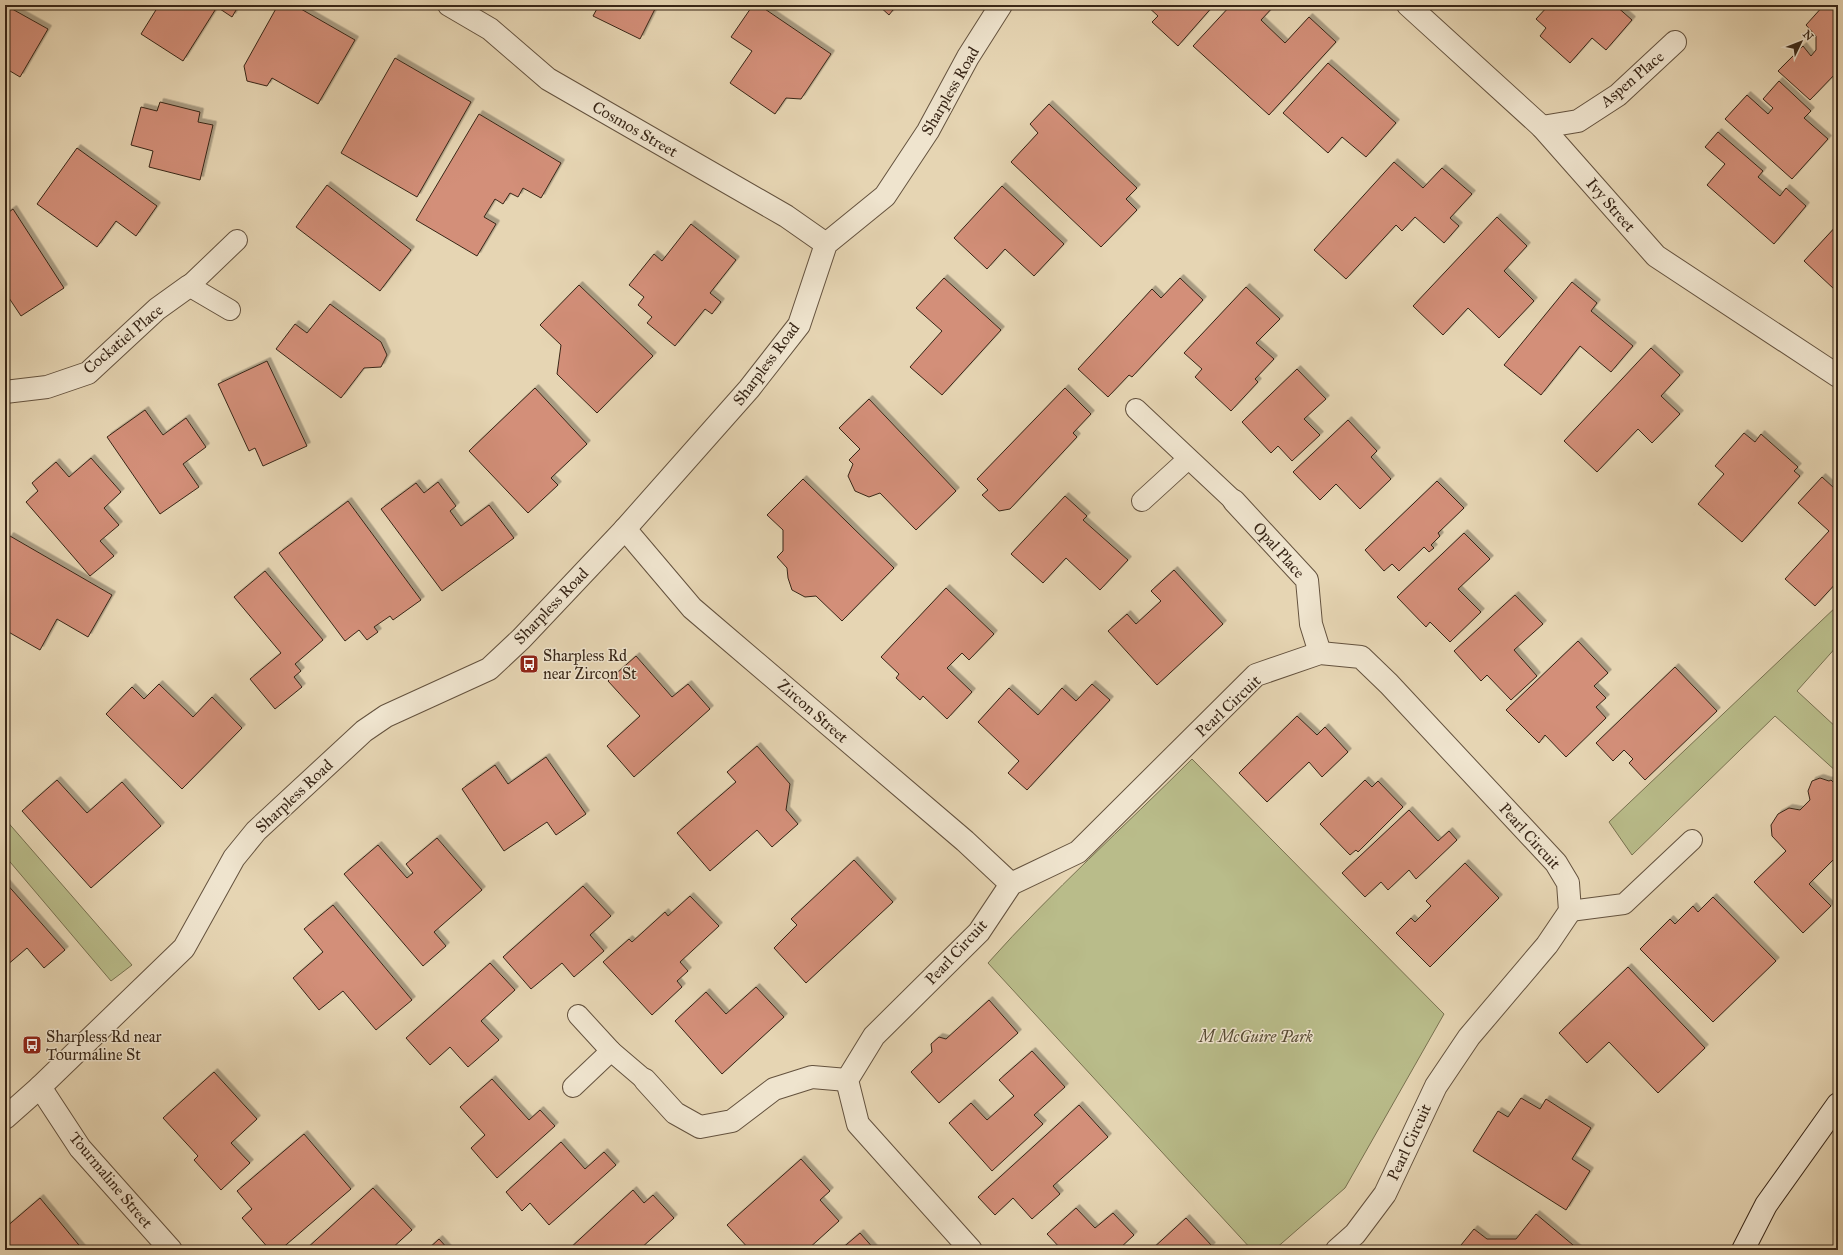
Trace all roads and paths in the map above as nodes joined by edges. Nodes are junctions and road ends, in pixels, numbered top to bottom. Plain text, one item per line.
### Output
1 (449, 5) edge
2 (1001, 5) edge
3 (1408, 5) edge
4 (1675, 42) dead end
5 (1542, 127) junction
6 (237, 240) dead end
7 (826, 244) junction
8 (189, 286) junction
9 (230, 310) dead end
10 (1838, 376) edge
11 (5, 392) edge
12 (1136, 409) dead end
13 (1188, 458) junction
14 (1142, 501) dead end
15 (1234, 501) joint
16 (625, 529) junction
17 (1320, 653) junction
18 (1692, 840) dead end
19 (1012, 884) junction
20 (1570, 911) junction
21 (578, 1015) dead end
22 (611, 1051) junction
23 (645, 1080) joint
24 (847, 1080) junction
25 (40, 1087) junction
26 (572, 1087) dead end
27 (1838, 1104) edge
28 (5, 1118) edge
29 (171, 1250) edge
30 (971, 1250) edge
31 (1337, 1250) edge
32 (1743, 1250) edge

1 - 7 street, Cosmos Street
2 - 7 street, Sharpless Road
3 - 5 street, Ivy Street
4 - 5 street, Aspen Place
5 - 10 street, Ivy Street
6 - 8 lane
7 - 16 street, Sharpless Road
8 - 9 lane
8 - 11 street, Cockatiel Place
12 - 13 lane
13 - 14 lane
13 - 15 lane
15 - 17 street, Opal Place
16 - 19 street, Zircon Street
16 - 25 street, Sharpless Road
17 - 19 street, Pearl Circuit
17 - 20 street, Pearl Circuit
18 - 20 lane
19 - 24 street, Pearl Circuit
20 - 31 street, Pearl Circuit
21 - 22 lane
22 - 23 lane
22 - 26 lane
23 - 24 street
24 - 30 street
25 - 28 street, Sharpless Road
25 - 29 street, Tourmaline Street
27 - 32 street

